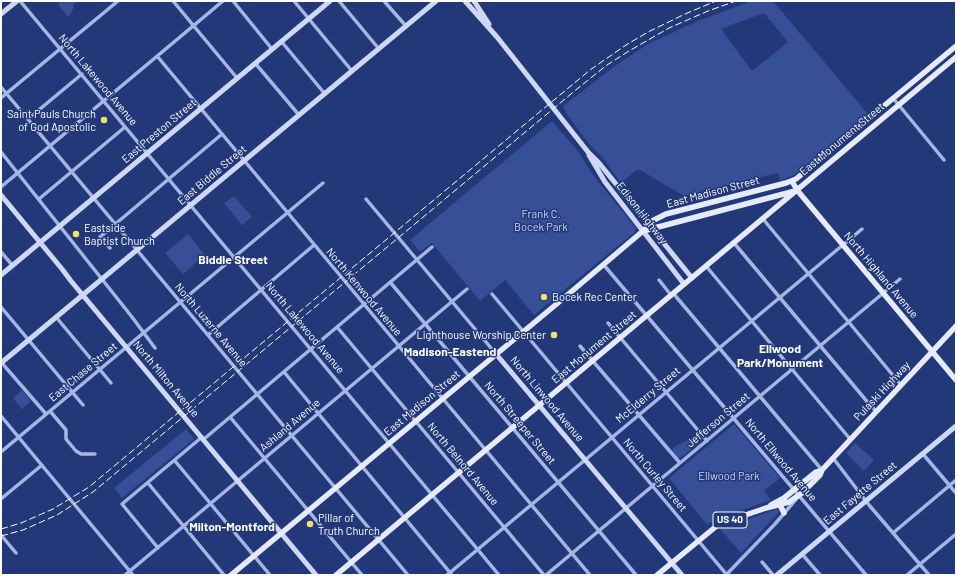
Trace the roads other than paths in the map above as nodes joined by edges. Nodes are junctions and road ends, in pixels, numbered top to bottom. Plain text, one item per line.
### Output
1 (17, 1) edge
2 (20, 1) edge
3 (173, 1) edge
4 (223, 1) edge
5 (233, 1) edge
6 (294, 1) edge
7 (330, 1) edge
8 (339, 1) edge
9 (384, 1) edge
10 (436, 1) edge
11 (465, 1) edge
12 (474, 1) edge
13 (116, 2) edge
14 (1, 14) edge
15 (308, 19) junction
16 (193, 26) junction
17 (406, 26) junction
18 (497, 37) junction
19 (282, 41) junction
20 (956, 46) edge
21 (60, 49) junction
22 (272, 49) junction
23 (379, 49) junction
24 (157, 56) junction
25 (956, 57) edge
26 (255, 63) junction
27 (352, 71) junction
28 (82, 74) junction
29 (237, 78) junction
30 (1, 86) edge
31 (7, 94) junction
32 (325, 94) junction
33 (1, 98) edge
34 (893, 98) junction
35 (104, 101) junction
36 (899, 105) junction
37 (201, 109) junction
38 (299, 116) junction
39 (28, 119) junction
40 (125, 126) junction
41 (222, 134) junction
42 (50, 146) junction
43 (1, 152) edge
44 (588, 152) junction
45 (148, 153) junction
46 (944, 160) dead end
47 (244, 161) junction
48 (72, 171) junction
49 (18, 173) junction
50 (169, 179) junction
51 (792, 181) junction
52 (324, 183) dead end
53 (1, 187) edge
54 (797, 190) junction
55 (1, 195) edge
56 (94, 198) junction
57 (366, 199) dead end
58 (39, 200) junction
59 (191, 205) junction
60 (288, 213) junction
61 (763, 219) junction
62 (115, 224) junction
63 (60, 226) junction
64 (649, 226) junction
65 (862, 229) dead end
66 (643, 231) junction
67 (41, 242) junction
68 (734, 243) junction
69 (314, 245) junction
70 (843, 245) junction
71 (432, 247) dead end
72 (110, 248) dead end
73 (137, 250) junction
74 (1, 252) edge
75 (234, 257) junction
76 (417, 260) junction
77 (603, 264) junction
78 (13, 266) junction
79 (706, 266) junction
80 (808, 273) junction
81 (1, 275) edge
82 (692, 278) junction
83 (900, 279) dead end
84 (102, 280) junction
85 (659, 280) dead end
86 (390, 282) junction
87 (684, 284) junction
88 (467, 289) dead end
89 (261, 290) junction
90 (884, 293) junction
91 (492, 294) dead end
92 (672, 294) junction
93 (83, 295) junction
94 (780, 297) junction
95 (181, 302) junction
96 (452, 302) junction
97 (364, 305) junction
98 (1, 307) edge
99 (647, 315) junction
100 (56, 317) junction
101 (751, 321) junction
102 (849, 322) junction
103 (608, 323) dead end
104 (425, 324) junction
105 (956, 326) edge
106 (337, 327) junction
107 (523, 332) junction
108 (144, 333) junction
109 (208, 335) junction
110 (620, 338) junction
111 (29, 340) junction
112 (398, 346) junction
113 (580, 346) dead end
114 (820, 346) junction
115 (126, 347) junction
116 (155, 348) dead end
117 (719, 348) junction
118 (311, 349) junction
119 (932, 351) junction
120 (496, 354) junction
121 (593, 360) junction
122 (1, 362) edge
123 (372, 369) junction
124 (99, 370) junction
125 (693, 370) junction
126 (792, 370) junction
127 (284, 372) junction
128 (469, 377) junction
129 (956, 380) edge
130 (111, 383) dead end
131 (566, 383) junction
132 (901, 385) junction
133 (346, 391) junction
134 (666, 392) junction
135 (72, 393) junction
136 (257, 394) junction
137 (760, 397) junction
138 (442, 399) junction
139 (83, 405) dead end
140 (540, 405) junction
141 (50, 411) junction
142 (876, 411) junction
143 (46, 414) junction
144 (318, 414) junction
145 (639, 415) junction
146 (1, 416) edge
147 (230, 417) junction
148 (734, 418) junction
149 (416, 421) junction
150 (956, 426) edge
151 (512, 428) junction
152 (292, 436) junction
153 (19, 437) junction
154 (612, 437) junction
155 (203, 438) junction
156 (850, 439) junction
157 (707, 441) junction
158 (389, 443) junction
159 (486, 450) junction
160 (1, 452) edge
161 (95, 454) dead end
162 (923, 454) junction
163 (265, 458) junction
164 (833, 458) junction
165 (585, 459) junction
166 (175, 460) junction
167 (680, 463) junction
168 (42, 465) junction
169 (362, 466) junction
170 (822, 470) junction
171 (458, 473) junction
172 (809, 478) junction
173 (956, 480) edge
174 (238, 481) junction
175 (558, 482) junction
176 (148, 483) junction
177 (949, 485) junction
178 (653, 486) junction
179 (335, 488) junction
180 (794, 490) junction
181 (956, 493) edge
182 (432, 495) junction
183 (799, 496) junction
184 (1, 499) edge
185 (867, 500) junction
186 (211, 503) junction
187 (531, 504) junction
188 (780, 505) junction
189 (626, 508) junction
190 (766, 508) junction
191 (308, 511) junction
192 (784, 513) junction
193 (405, 518) junction
194 (184, 526) junction
195 (504, 527) junction
196 (599, 531) junction
197 (829, 531) junction
198 (282, 533) junction
199 (893, 533) junction
200 (956, 534) edge
201 (1, 535) edge
202 (378, 540) junction
203 (698, 540) junction
204 (158, 548) junction
205 (477, 549) junction
206 (16, 553) dead end
207 (572, 554) junction
208 (802, 554) junction
209 (254, 556) junction
210 (672, 562) junction
211 (762, 562) dead end
212 (352, 563) junction
213 (920, 564) junction
214 (130, 571) junction
215 (450, 574) edge
216 (125, 575) edge
217 (133, 575) edge
218 (224, 575) edge
219 (231, 575) edge
220 (270, 575) edge
221 (316, 575) edge
222 (336, 575) edge
223 (362, 575) edge
224 (408, 575) edge
225 (499, 575) edge
226 (545, 575) edge
227 (590, 575) edge
228 (636, 575) edge
229 (657, 575) edge
230 (682, 575) edge
231 (726, 575) edge
232 (773, 575) edge
233 (777, 575) edge
234 (820, 575) edge
235 (866, 575) edge
236 (907, 575) edge
237 (929, 575) edge

1 - 14 street
2 - 21 street, North Lakewood Avenue
3 - 16 street
4 - 16 street
5 - 22 street
6 - 15 street
7 - 15 street, East Preston Street
8 - 23 street
9 - 17 street
10 - 17 street, East Biddle Street
11 - 18 street, Edison Highway
12 - 18 street, Edison Highway
13 - 21 street
15 - 19 street, East Preston Street
15 - 27 street
16 - 24 street
16 - 29 street
17 - 23 street, East Biddle Street
18 - 44 street, Edison Highway
19 - 22 street, East Preston Street
19 - 32 street
20 - 34 main road, East Monument Street
21 - 28 street, North Lakewood Avenue
21 - 31 street
22 - 26 street, East Preston Street
23 - 27 street, East Biddle Street
24 - 35 street
24 - 37 street, North Kenwood Avenue
25 - 36 main road, East Monument Street
26 - 29 street, East Preston Street
26 - 38 street
27 - 32 street, East Biddle Street
28 - 35 street, North Lakewood Avenue
28 - 39 street
29 - 37 street, East Preston Street
30 - 31 street, North Luzerne Avenue
31 - 33 street
31 - 39 street, North Luzerne Avenue
32 - 38 street, East Biddle Street
34 - 36 street
34 - 51 main road, East Monument Street
35 - 40 street, North Lakewood Avenue
35 - 42 street
36 - 46 street
36 - 54 main road, East Monument Street
37 - 41 street, North Kenwood Avenue
37 - 45 street, East Preston Street
38 - 47 street, East Biddle Street
39 - 42 street, North Luzerne Avenue
40 - 45 street, North Lakewood Avenue
40 - 48 street
41 - 47 street, North Kenwood Avenue
41 - 50 street
42 - 48 street, North Luzerne Avenue
42 - 49 street
43 - 49 street
44 - 64 street, Edison Highway
44 - 66 street, Edison Highway
45 - 50 street, North Lakewood Avenue
45 - 56 street, East Preston Street
47 - 59 street, East Biddle Street
47 - 60 street, North Kenwood Avenue
48 - 56 street, North Luzerne Avenue
48 - 58 street
49 - 53 street
49 - 58 street
50 - 59 street, North Lakewood Avenue
50 - 62 street
51 - 54 main road, North Highland Avenue
51 - 64 main road, East Madison Street
52 - 60 street, East Chase Street
54 - 61 main road, East Monument Street
54 - 64 main road, East Madison Street
54 - 70 main road, North Highland Avenue
55 - 67 street, North Milton Avenue
56 - 62 street, North Luzerne Avenue
56 - 63 street, East Preston Street
57 - 76 street, North Linwood Avenue
58 - 63 street
59 - 73 street, East Biddle Street
59 - 75 street, North Lakewood Avenue
60 - 69 street, North Kenwood Avenue
60 - 75 street, East Chase Street
61 - 68 main road, East Monument Street
61 - 80 street
62 - 72 street
62 - 73 street, North Luzerne Avenue
63 - 67 street, East Preston Street
63 - 84 street
64 - 66 main road, East Madison Street
64 - 82 street, Edison Highway
65 - 70 street, McElderry Street
66 - 77 main road, East Madison Street
66 - 87 street, Edison Highway
67 - 78 street, East Preston Street
67 - 93 street, North Milton Avenue
68 - 79 main road, East Monument Street
68 - 94 street
69 - 89 street
69 - 97 street, North Kenwood Avenue
70 - 80 street, McElderry Street
70 - 90 main road, North Highland Avenue
71 - 76 street
73 - 84 street, East Biddle Street
73 - 95 street, North Luzerne Avenue
74 - 78 street
75 - 89 street, North Lakewood Avenue
75 - 95 street, East Chase Street
76 - 86 street
76 - 96 street, North Linwood Avenue
77 - 99 street, North Ellwood Avenue
77 - 107 main road, East Madison Street
78 - 81 street, East Preston Street
79 - 82 main road, East Monument Street
79 - 101 street
80 - 94 street, McElderry Street
80 - 102 street
82 - 87 main road, East Monument Street
83 - 90 street, Jefferson Street
84 - 93 street, East Biddle Street
84 - 108 street
85 - 92 street
86 - 97 street
86 - 104 street, North Streeper Street
87 - 92 main road, East Monument Street
88 - 96 street, Ashland Avenue
89 - 109 street
89 - 118 street, North Lakewood Avenue
90 - 102 street, Jefferson Street
90 - 119 main road, North Highland Avenue
91 - 107 street, North Curley Street
92 - 99 main road, East Monument Street
92 - 117 street
93 - 100 street, East Biddle Street
93 - 115 street, North Milton Avenue
94 - 101 street, McElderry Street
94 - 114 street
95 - 108 street, East Chase Street
95 - 109 street, North Luzerne Avenue
96 - 104 street, Ashland Avenue
96 - 120 street, North Linwood Avenue
97 - 106 street
97 - 112 street, North Kenwood Avenue
98 - 111 street
99 - 110 main road, East Monument Street
99 - 125 street, North Ellwood Avenue
100 - 111 street, East Biddle Street
100 - 124 street
101 - 117 street, McElderry Street
101 - 126 street
102 - 114 street, Jefferson Street
102 - 132 street
103 - 110 street
104 - 112 street, Ashland Avenue
104 - 128 street, North Streeper Street
105 - 119 main road, Pulaski Highway / US 40
106 - 118 street
106 - 123 street, North Belnord Avenue
107 - 120 main road, East Madison Street
107 - 131 street, North Curley Street
108 - 115 street, East Chase Street
108 - 116 street
109 - 136 street, North Luzerne Avenue
110 - 121 main road, East Monument Street
110 - 134 street
111 - 122 street, East Biddle Street
111 - 135 street
112 - 123 street, Ashland Avenue
112 - 138 street, North Kenwood Avenue
113 - 121 street
114 - 126 street, Jefferson Street
114 - 142 street
115 - 124 street, East Chase Street
115 - 155 street, North Milton Avenue
117 - 125 street, McElderry Street
117 - 137 street
118 - 127 street
118 - 133 street, North Lakewood Avenue
119 - 129 main road, North Highland Avenue
119 - 132 main road, Pulaski Highway / US 40
120 - 128 main road, East Madison Street
120 - 140 street, North Linwood Avenue
121 - 131 main road, East Monument Street
121 - 145 street
122 - 143 street
123 - 133 street, Ashland Avenue
123 - 149 street, North Belnord Avenue
124 - 130 street
124 - 135 street, East Chase Street
125 - 134 street, McElderry Street
125 - 148 street, North Ellwood Avenue
126 - 137 street, Jefferson Street
126 - 156 street
127 - 136 street
127 - 144 street
128 - 138 main road, East Madison Street
128 - 151 street, North Streeper Street
131 - 140 main road, East Monument Street
131 - 154 street, North Curley Street
132 - 142 main road, Pulaski Highway / US 40
133 - 144 street, Ashland Avenue
133 - 158 street, North Lakewood Avenue
134 - 145 street, McElderry Street
134 - 157 street
135 - 139 street
135 - 141 street, East Chase Street
136 - 147 street
136 - 152 street, North Luzerne Avenue
137 - 148 street, Jefferson Street
137 - 170 street
138 - 149 main road, East Madison Street
138 - 159 street, North Kenwood Avenue
140 - 151 main road, East Monument Street
140 - 165 street, North Linwood Avenue
141 - 143 street, East Chase Street
141 - 161 street
142 - 156 main road, Pulaski Highway / US 40
143 - 153 street, East Chase Street
144 - 152 street, Ashland Avenue
144 - 169 street
145 - 154 street, McElderry Street
145 - 167 street
146 - 153 street
147 - 155 street
147 - 163 street
148 - 157 street, Jefferson Street
148 - 180 street, North Ellwood Avenue
149 - 158 main road, East Madison Street
149 - 171 street, North Belnord Avenue
150 - 162 street, East Fayette Street
151 - 159 main road, East Monument Street
151 - 175 street, North Streeper Street
152 - 163 street, Ashland Avenue
152 - 179 street, North Luzerne Avenue
153 - 160 street, East Chase Street
153 - 168 street
154 - 165 street, McElderry Street
154 - 178 street, North Curley Street
155 - 166 street
155 - 174 street, North Milton Avenue
156 - 164 main road, Pulaski Highway / US 40
157 - 167 street, Jefferson Street
158 - 169 main road, East Madison Street
158 - 182 street, North Lakewood Avenue
159 - 171 main road, East Monument Street
159 - 187 street, North Kenwood Avenue
162 - 177 street
162 - 185 street, East Fayette Street
163 - 174 street, Ashland Avenue
163 - 191 street
164 - 170 main road, Pulaski Highway / US 40
164 - 185 street
165 - 175 street, McElderry Street
165 - 189 street, North Linwood Avenue
166 - 176 street
166 - 186 street
167 - 178 street, Jefferson Street
168 - 184 street
168 - 214 street
169 - 179 main road, East Madison Street
169 - 193 street
170 - 172 main road, Pulaski Highway / US 40
170 - 183 main road, Pulaski Highway / US 40
171 - 182 main road, East Monument Street
171 - 195 street, North Belnord Avenue
172 - 180 main road, Pulaski Highway / US 40
172 - 183 main road
173 - 177 street
174 - 186 street, Ashland Avenue
174 - 198 street, North Milton Avenue
175 - 187 street, McElderry Street
175 - 196 street, North Streeper Street
176 - 194 street
176 - 204 street
177 - 181 street
177 - 199 street
178 - 189 street, Jefferson Street
178 - 203 street, North Curley Street
179 - 191 main road, East Madison Street
179 - 202 street, North Luzerne Avenue
180 - 183 street, North Ellwood Avenue
180 - 190 main road, US 40
182 - 193 main road, East Monument Street
182 - 205 street, North Lakewood Avenue
183 - 188 main road, US 40
183 - 192 street, Pulaski Highway
183 - 197 street, North Ellwood Avenue
185 - 197 street, East Fayette Street
185 - 199 street
186 - 194 street, Ashland Avenue
186 - 209 street
187 - 195 street, McElderry Street
187 - 207 street, North Kenwood Avenue
188 - 190 main road, US 40
188 - 192 main road
189 - 196 street, Jefferson Street
189 - 210 street, North Linwood Avenue
190 - 203 main road, US 40
191 - 198 main road, East Madison Street
191 - 212 street
192 - 231 street, Pulaski Highway
193 - 202 main road, East Monument Street
193 - 215 street
194 - 204 street, Ashland Avenue
194 - 218 street
195 - 205 street, McElderry Street
195 - 226 street, North Belnord Avenue
196 - 207 street, Jefferson Street
196 - 228 street, North Streeper Street
197 - 208 street, East Fayette Street
197 - 235 street, North Ellwood Avenue
198 - 209 main road, East Madison Street
198 - 221 street, North Milton Avenue
199 - 213 street
200 - 213 street
201 - 206 street
202 - 212 main road, East Monument Street
202 - 224 street, North Luzerne Avenue
203 - 210 main road, US 40
203 - 231 street, North Curley Street
204 - 214 street, Ashland Avenue
205 - 215 street, McElderry Street
205 - 225 street, North Lakewood Avenue
207 - 226 street, Jefferson Street
207 - 227 street, North Kenwood Avenue
208 - 233 street, East Fayette Street
208 - 234 street
209 - 219 main road, East Madison Street
209 - 220 street
210 - 229 main road, US 40
210 - 230 street, North Linwood Avenue
211 - 232 street
212 - 222 main road, East Monument Street
212 - 223 street
213 - 236 street
213 - 237 street
214 - 216 street, Ashland Avenue
214 - 217 street

